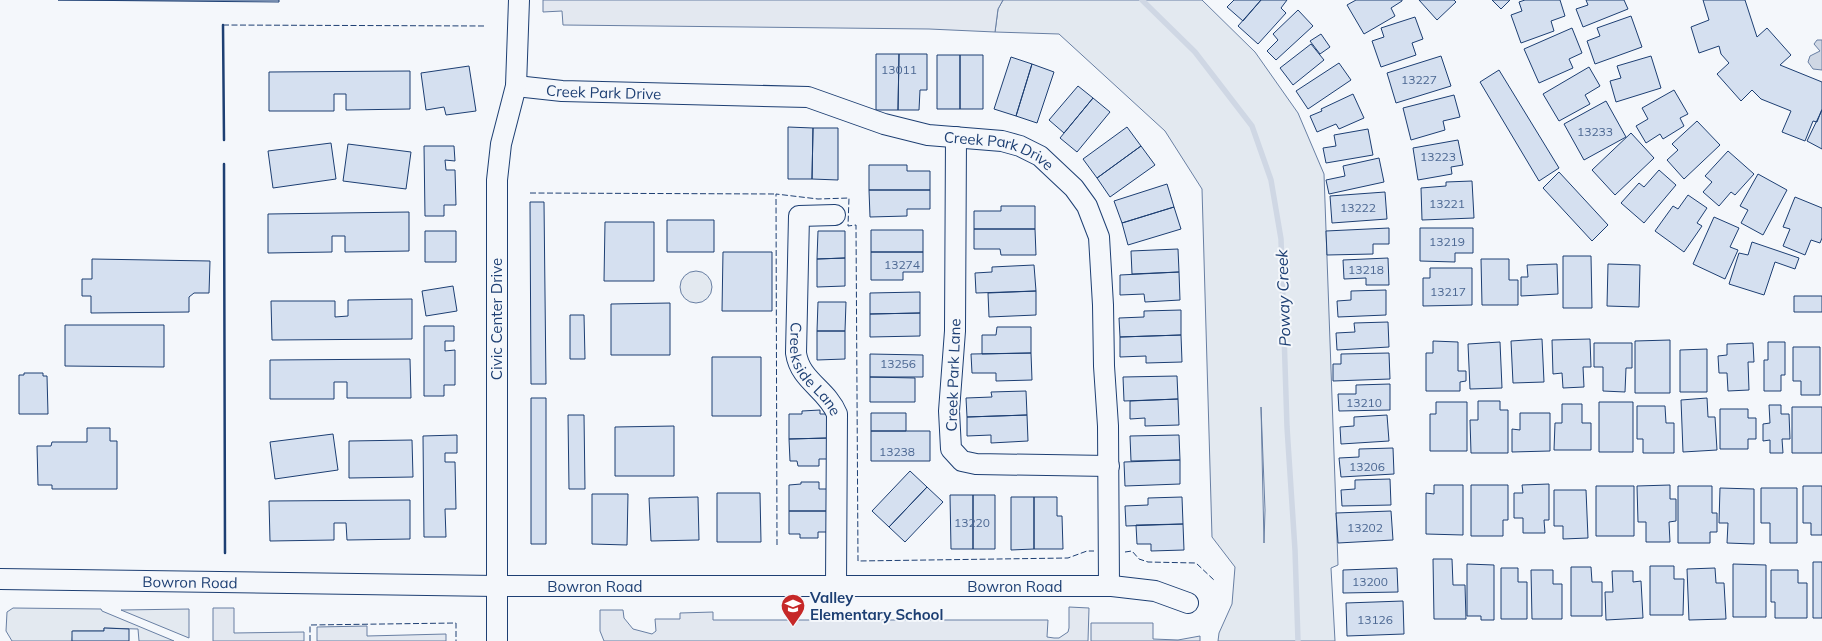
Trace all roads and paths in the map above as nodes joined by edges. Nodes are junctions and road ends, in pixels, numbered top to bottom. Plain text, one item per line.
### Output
1 (519, 0) edge
2 (516, 86) junction
3 (956, 136) junction
4 (834, 215) dead end
5 (1109, 466) junction
6 (0, 579) edge
7 (836, 585) junction
8 (496, 586) junction
9 (1110, 586) junction
10 (1188, 603) dead end
11 (497, 641) edge

1 - 2 street, Civic Center Drive
2 - 3 street, Creek Park Drive
2 - 8 street, Civic Center Drive
3 - 5 street, Creek Park Drive
3 - 5 street, Creek Park Lane
4 - 7 street, Creekside Lane
5 - 9 street, Creek Park Drive
6 - 8 street, Bowron Road
7 - 8 street, Bowron Road
7 - 9 street, Bowron Road
8 - 11 street, Civic Center Drive
9 - 10 street, Bowron Road

